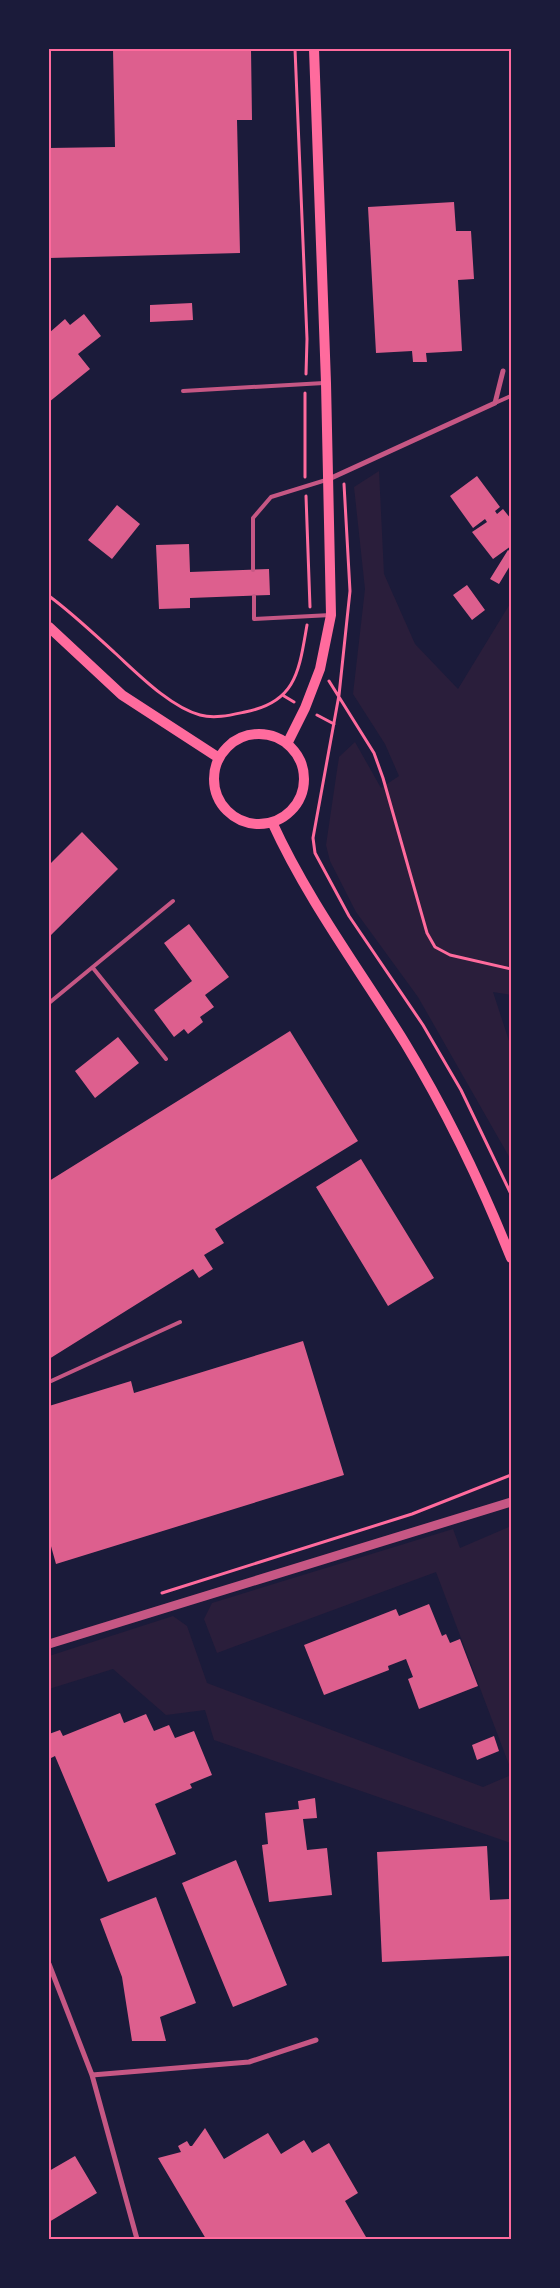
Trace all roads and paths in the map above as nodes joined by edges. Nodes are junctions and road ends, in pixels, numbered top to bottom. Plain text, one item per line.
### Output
1 (314, 49) edge
2 (503, 371) dead end
3 (326, 383) junction
4 (183, 391) dead end
5 (511, 396) edge
6 (495, 403) junction
7 (344, 473) junction
8 (328, 479) junction
9 (253, 570) dead end
10 (49, 596) edge
11 (254, 596) dead end
12 (331, 615) junction
13 (49, 627) edge
14 (320, 668) junction
15 (339, 695) junction
16 (284, 696) dead end
17 (287, 744) junction
18 (219, 758) junction
19 (272, 822) junction
20 (173, 901) dead end
21 (94, 968) junction
22 (511, 969) edge
23 (49, 1003) edge
24 (166, 1060) dead end
25 (511, 1194) edge
26 (511, 1258) edge
27 (180, 1322) dead end
28 (49, 1382) edge
29 (511, 1475) edge
30 (511, 1502) edge
31 (161, 1594) dead end
32 (49, 1644) edge
33 (49, 1964) edge
34 (316, 2040) dead end
35 (92, 2075) junction
36 (137, 2239) edge

1 - 3 main road
2 - 6 street
3 - 4 lane
3 - 8 main road
5 - 6 lane
6 - 7 street
7 - 8 street
7 - 15 path
8 - 9 lane
8 - 12 main road
10 - 16 path
11 - 12 lane
12 - 14 main road
13 - 18 main road
14 - 15 path
14 - 17 main road
15 - 22 path
15 - 25 path
17 - 18 main road
17 - 19 main road
18 - 19 main road
19 - 26 main road
20 - 21 lane
21 - 23 lane
21 - 24 lane
27 - 28 lane
29 - 31 path
30 - 32 street
33 - 35 street
34 - 35 street
35 - 36 street

